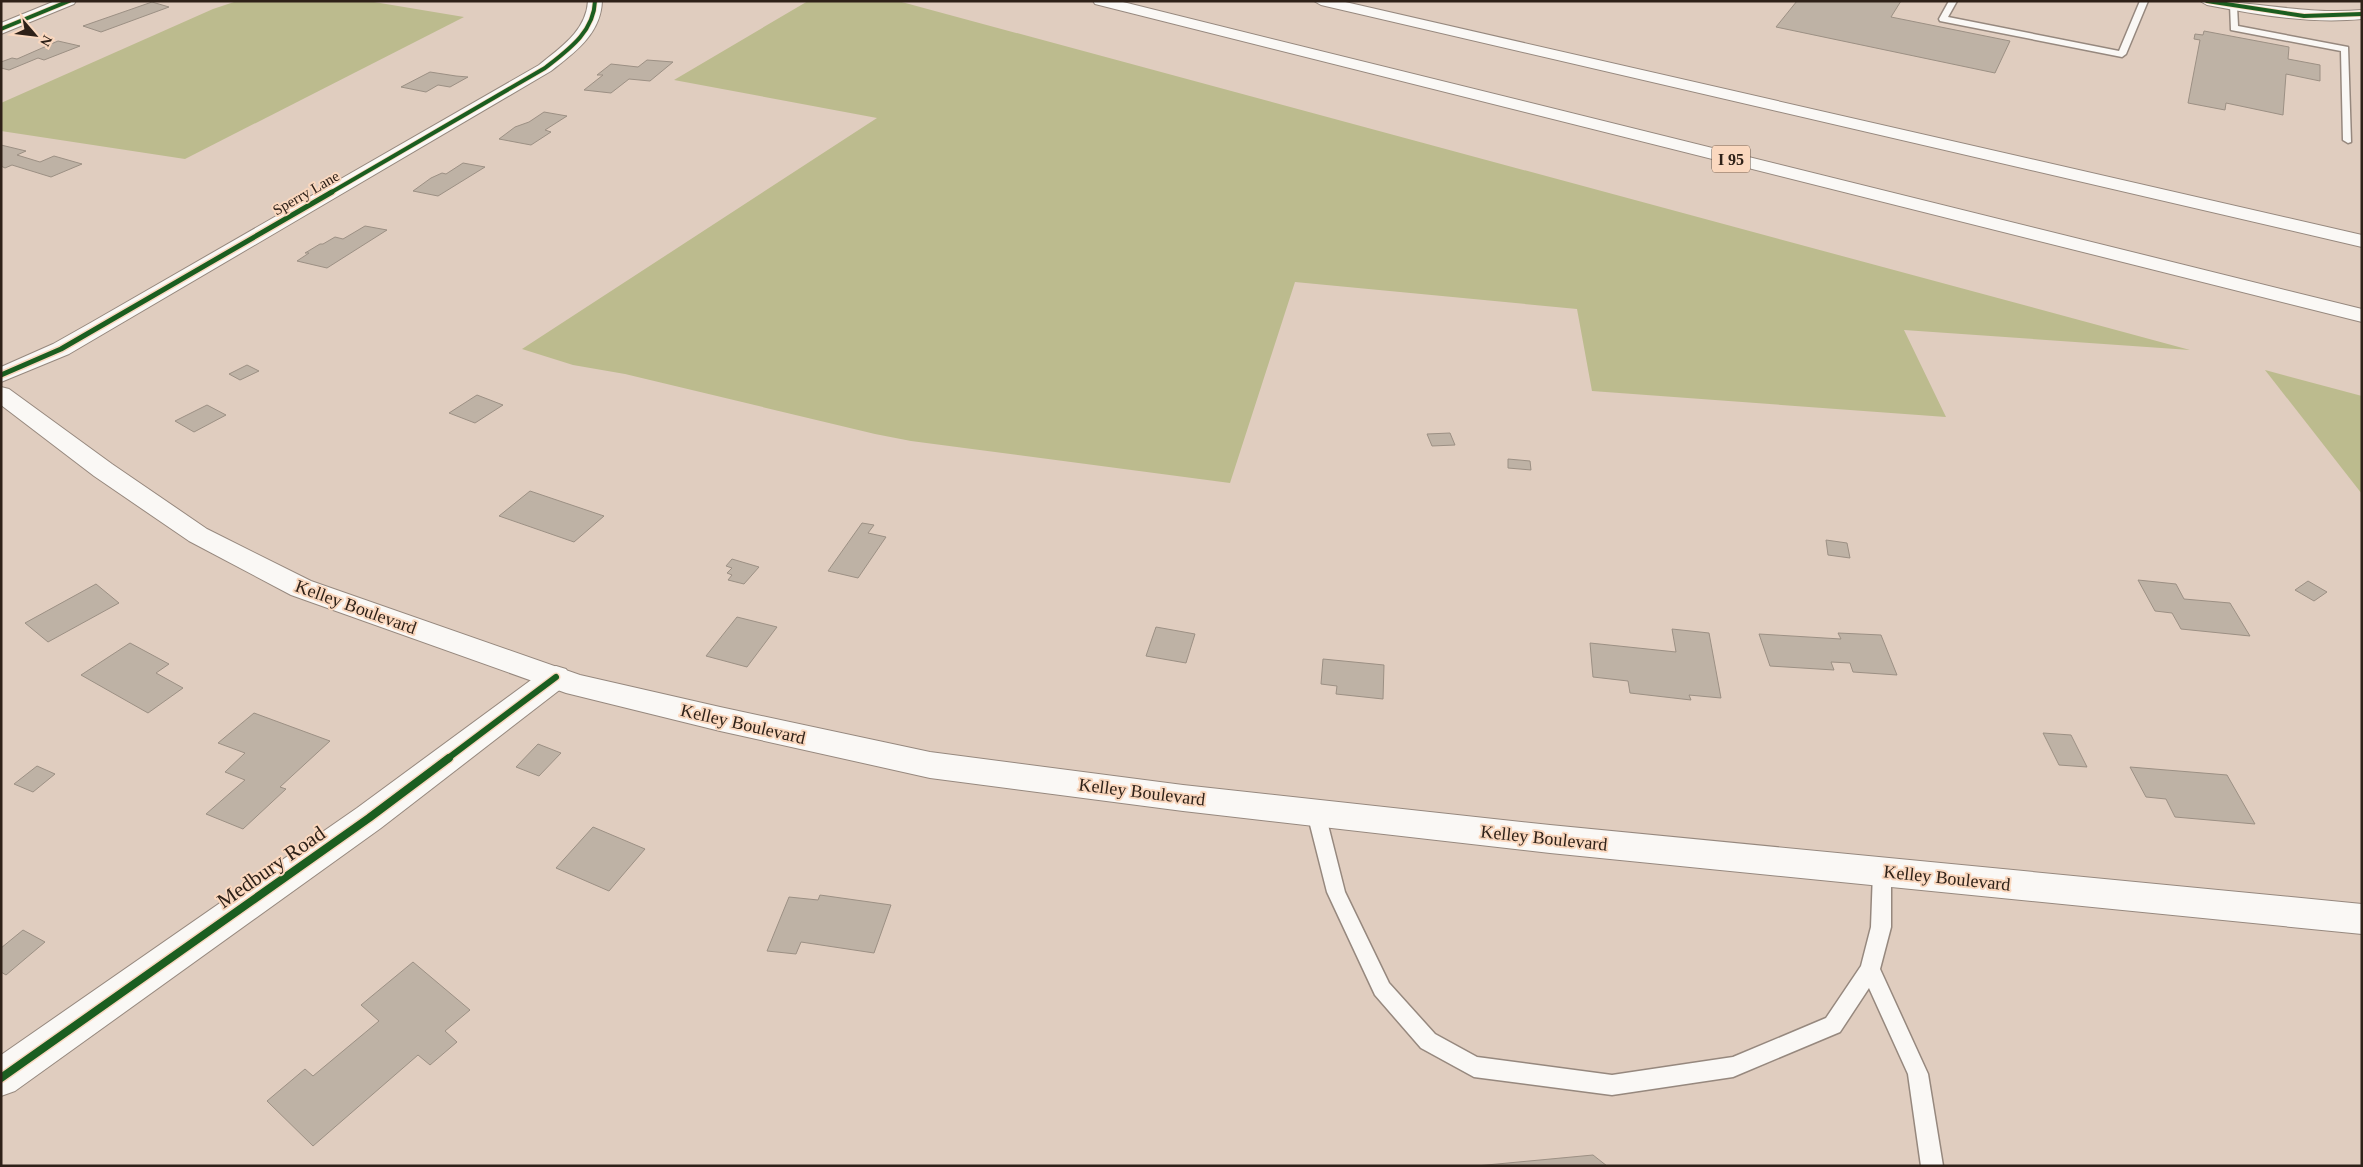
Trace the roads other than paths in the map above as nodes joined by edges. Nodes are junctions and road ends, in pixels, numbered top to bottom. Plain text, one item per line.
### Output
1 (69, 1) edge
2 (594, 1) edge
3 (1100, 1) edge
4 (1321, 1) edge
5 (1953, 1) edge
6 (2144, 1) edge
7 (2208, 1) edge
8 (2233, 6) junction
9 (2362, 14) edge
10 (1, 28) edge
11 (2348, 140) dead end
12 (2362, 241) edge
13 (2362, 316) edge
14 (1, 375) edge
15 (1, 394) edge
16 (556, 677) junction
17 (1316, 813) junction
18 (1882, 872) junction
19 (2362, 918) edge
20 (1870, 969) junction
21 (1, 1078) edge
22 (1932, 1166) edge

1 - 10 main road
2 - 14 main road, Sperry Lane
3 - 13 main road, I 95
4 - 12 main road
5 - 6 lane
7 - 8 main road
8 - 9 main road
8 - 11 lane
15 - 16 main road, Kelley Boulevard
16 - 17 main road, Kelley Boulevard
16 - 21 main road, Medbury Road
17 - 18 main road, Kelley Boulevard
17 - 20 lane
18 - 19 main road, Kelley Boulevard
18 - 20 lane
20 - 22 lane

